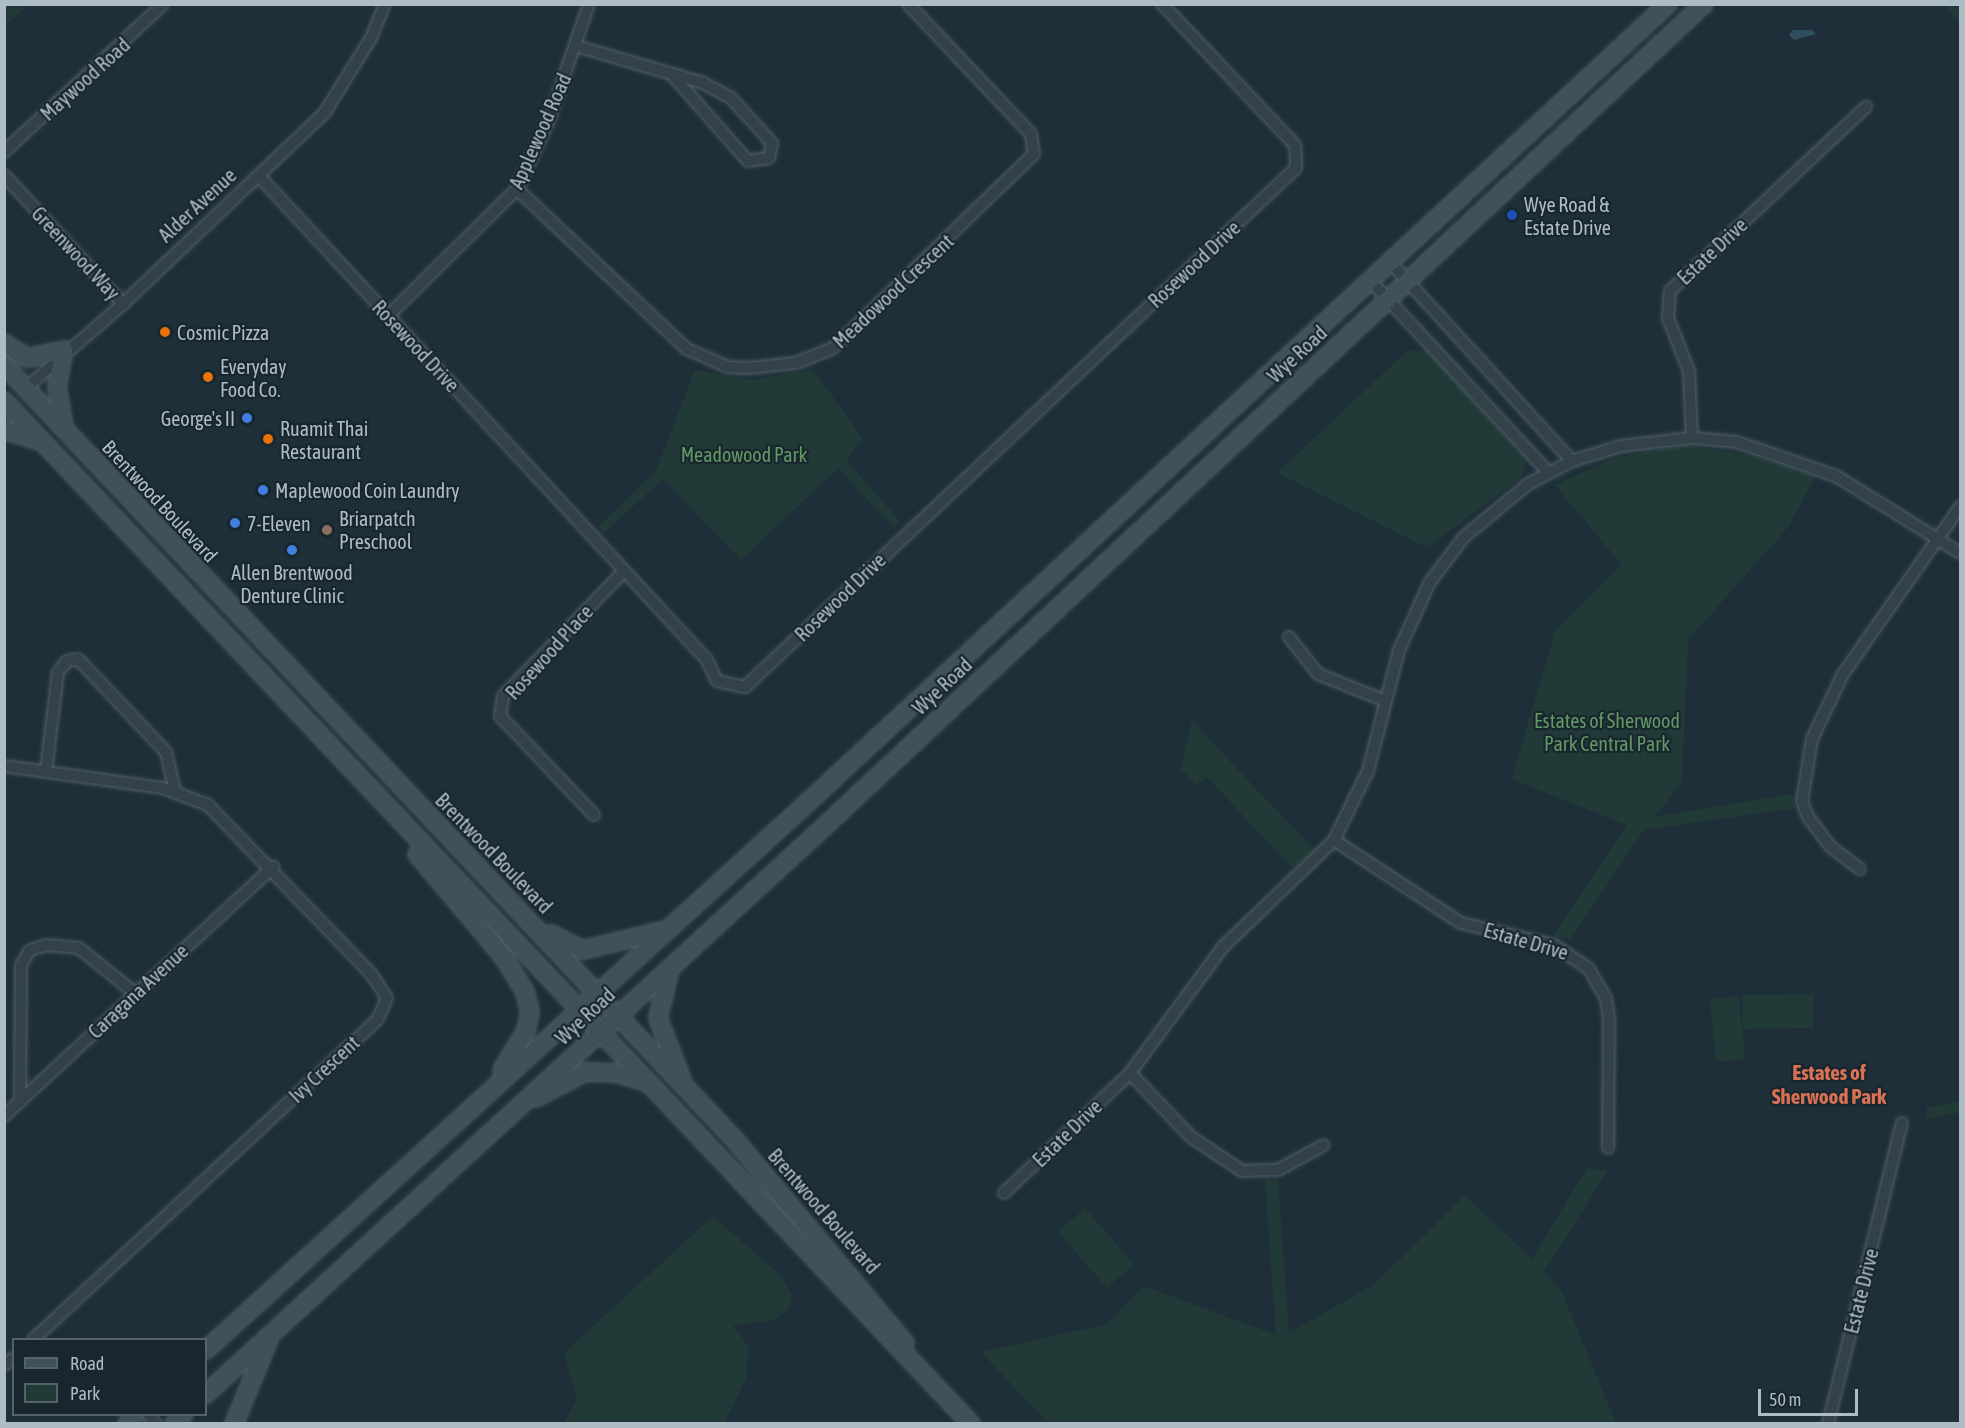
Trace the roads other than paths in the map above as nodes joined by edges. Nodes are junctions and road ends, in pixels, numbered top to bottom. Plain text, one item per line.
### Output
1 (163, 4) edge
2 (385, 4) edge
3 (589, 4) edge
4 (908, 4) edge
5 (1162, 4) edge
6 (1668, 4) edge
7 (1704, 4) edge
8 (576, 46) junction
9 (674, 76) junction
10 (1866, 107) dead end
11 (4, 152) edge
12 (4, 175) edge
13 (259, 176) junction
14 (517, 189) junction
15 (1390, 262) junction
16 (1370, 280) junction
17 (1407, 281) junction
18 (1388, 298) junction
19 (123, 304) junction
20 (388, 315) junction
21 (4, 343) edge
22 (64, 350) junction
23 (4, 365) edge
24 (26, 388) junction
25 (6, 405) edge
26 (64, 428) junction
27 (4, 430) edge
28 (1692, 438) junction
29 (43, 441) junction
30 (1572, 461) junction
31 (1548, 472) junction
32 (1960, 507) edge
33 (1940, 540) junction
34 (1960, 553) edge
35 (624, 571) junction
36 (1289, 637) dead end
37 (1385, 701) junction
38 (4, 766) edge
39 (46, 771) junction
40 (356, 778) junction
41 (175, 790) junction
42 (594, 816) dead end
43 (1334, 840) junction
44 (273, 867) junction
45 (1860, 869) dead end
46 (528, 919) junction
47 (666, 930) junction
48 (686, 951) junction
49 (136, 993) junction
50 (596, 993) junction
51 (577, 1010) junction
52 (607, 1024) junction
53 (1130, 1073) junction
54 (646, 1082) junction
55 (495, 1083) junction
56 (683, 1084) junction
57 (20, 1102) junction
58 (516, 1107) junction
59 (4, 1116) edge
60 (1902, 1124) dead end
61 (735, 1140) junction
62 (1324, 1145) dead end
63 (1608, 1148) dead end
64 (1004, 1193) dead end
65 (274, 1330) junction
66 (35, 1338) edge
67 (207, 1349) edge
68 (935, 1385) junction
69 (207, 1393) edge
70 (234, 1424) edge
71 (971, 1424) edge
72 (1828, 1424) edge

1 - 11 street, Maywood Road
2 - 13 street, Alder Avenue
3 - 8 street, Applewood Road
4 - 14 street, Meadowood Crescent
5 - 35 street, Rosewood Drive
6 - 15 main road, Wye Road
7 - 17 main road, Wye Road
8 - 9 street
8 - 14 street, Applewood Road
9 - 9 street
10 - 28 street, Estate Drive
12 - 19 street, Greenwood Way
13 - 19 street, Alder Avenue
13 - 20 street, Rosewood Drive
14 - 20 street, Applewood Road
15 - 16 main road, Wye Road
15 - 17 street
16 - 18 street
16 - 47 main road, Wye Road
17 - 18 main road, Wye Road
17 - 30 street
18 - 31 street
18 - 48 main road, Wye Road
19 - 22 street, Alder Avenue
20 - 35 street, Rosewood Drive
21 - 22 main road
22 - 24 street, Alder Avenue
22 - 26 main road
23 - 24 main road, Brentwood Boulevard
24 - 25 main road, Alder Avenue
24 - 26 main road, Brentwood Boulevard
25 - 29 main road, Brentwood Boulevard
26 - 46 main road, Brentwood Boulevard
27 - 29 main road
28 - 30 street, Estate Drive
28 - 33 street, Estate Drive
29 - 40 main road, Brentwood Boulevard
30 - 31 street, Estate Drive
31 - 37 street, Estate Drive
32 - 33 street
33 - 34 street, Estate Drive
33 - 45 street
35 - 42 street, Rosewood Place
36 - 37 street
37 - 43 street, Estate Drive
38 - 39 street, Ivy Crescent
39 - 41 street, Ivy Crescent
39 - 41 street
40 - 51 main road, Brentwood Boulevard
40 - 55 main road
41 - 44 street, Ivy Crescent
43 - 53 street, Estate Drive
43 - 63 street, Estate Drive
44 - 49 street, Caragana Avenue
44 - 66 street, Ivy Crescent
46 - 47 main road
46 - 50 main road, Brentwood Boulevard
47 - 50 main road, Wye Road
48 - 52 main road, Wye Road
48 - 56 main road
49 - 57 street, Caragana Avenue
49 - 57 street
50 - 51 main road, Wye Road
50 - 52 main road, Brentwood Boulevard
51 - 52 main road, Brentwood Boulevard
51 - 55 main road, Wye Road
52 - 54 main road, Brentwood Boulevard
52 - 56 main road, Brentwood Boulevard
52 - 58 main road, Wye Road
52 - 61 main road
53 - 62 street
53 - 64 street, Estate Drive
54 - 58 main road
54 - 68 main road, Brentwood Boulevard
55 - 67 main road, Wye Road
56 - 61 main road, Brentwood Boulevard
57 - 59 street, Caragana Avenue
58 - 65 main road, Wye Road
60 - 72 street, Estate Drive
61 - 68 main road, Brentwood Boulevard
65 - 69 main road, Wye Road
65 - 70 main road
68 - 71 main road, Brentwood Boulevard

